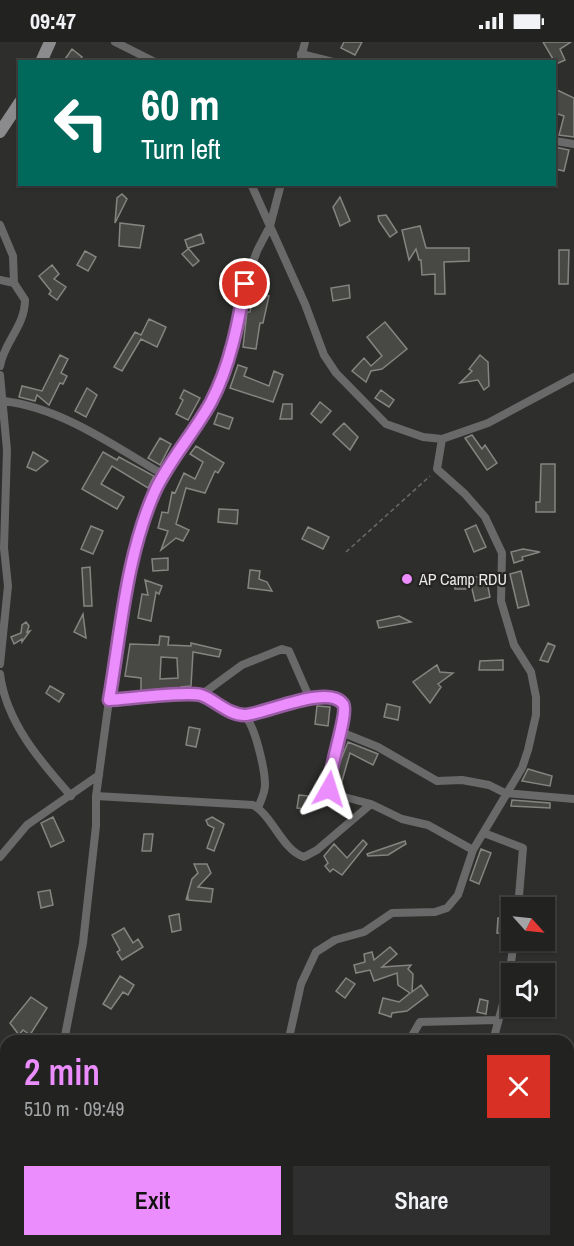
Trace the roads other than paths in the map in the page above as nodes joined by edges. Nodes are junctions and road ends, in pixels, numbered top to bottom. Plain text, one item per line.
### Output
1 (50, 42) edge
2 (115, 42) edge
3 (305, 42) edge
4 (301, 58) edge
5 (42, 60) edge
6 (150, 60) edge
7 (317, 60) edge
8 (18, 105) edge
9 (0, 132) edge
10 (556, 141) edge
11 (574, 144) edge
12 (252, 186) edge
13 (280, 186) edge
14 (0, 225) edge
15 (270, 226) junction
16 (0, 280) edge
17 (14, 282) junction
18 (0, 366) edge
19 (0, 375) edge
20 (574, 377) edge
21 (4, 401) junction
22 (442, 439) junction
23 (164, 475) junction
24 (2, 549) edge
25 (0, 664) edge
26 (0, 674) edge
27 (201, 695) junction
28 (310, 699) junction
29 (109, 700) junction
30 (244, 715) junction
31 (341, 732) junction
32 (99, 775) junction
33 (505, 793) junction
34 (71, 796) junction
35 (96, 796) junction
36 (574, 799) edge
37 (371, 804) junction
38 (258, 808) junction
39 (484, 833) junction
40 (473, 850) junction
41 (0, 857) edge
42 (519, 897) edge
43 (513, 951) edge
44 (497, 1020) junction
45 (65, 1035) edge
46 (290, 1035) edge
47 (412, 1035) edge
48 (494, 1035) edge

1 - 5 street
2 - 6 street
3 - 4 street
4 - 7 street
8 - 9 street
10 - 11 street
12 - 15 street
13 - 15 street
14 - 17 street
15 - 22 street
15 - 23 street
16 - 17 street
17 - 18 street
19 - 21 street
20 - 22 street
21 - 23 street
21 - 24 street
22 - 33 street
23 - 29 street
24 - 25 street
26 - 34 street
27 - 28 street
27 - 29 street
27 - 30 street
28 - 30 street
28 - 31 street
29 - 32 street
30 - 38 street
31 - 33 street
31 - 37 street
32 - 34 street
32 - 35 street
33 - 36 street
33 - 39 street
34 - 41 street
35 - 38 street
35 - 45 street
37 - 38 street
37 - 40 street
39 - 40 street
39 - 42 street
40 - 46 street
43 - 44 street
44 - 47 street
44 - 48 street

